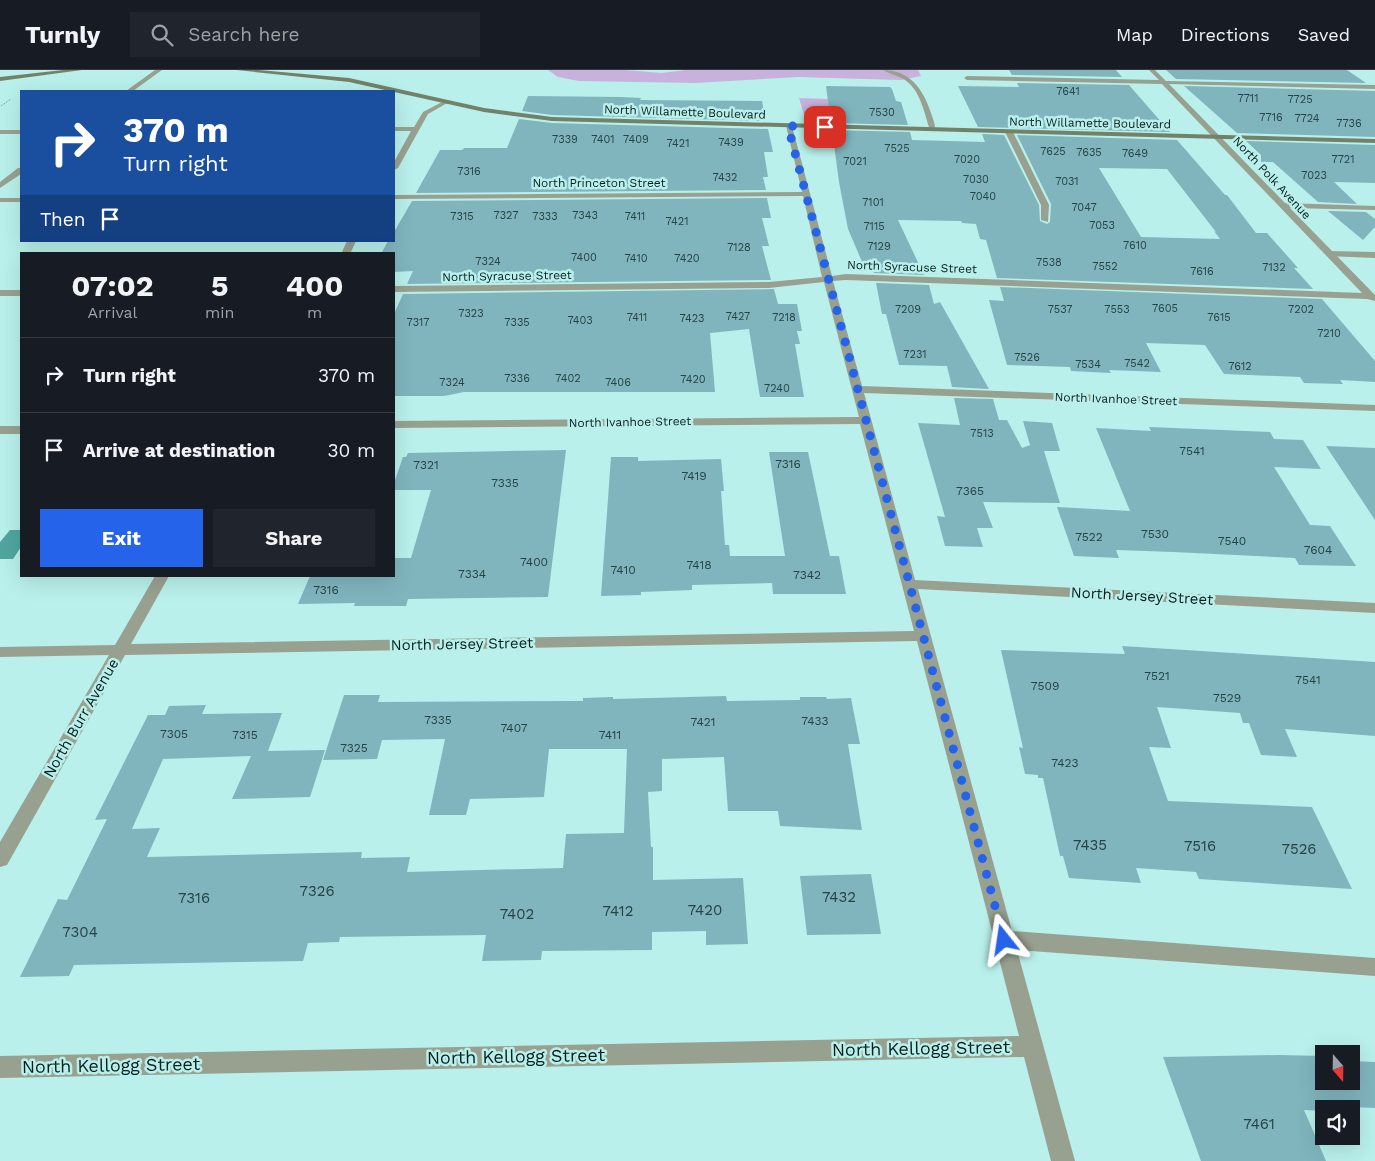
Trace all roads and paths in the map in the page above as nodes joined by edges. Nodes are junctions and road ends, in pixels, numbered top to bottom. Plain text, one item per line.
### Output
1 (79, 70) edge
2 (159, 70) edge
3 (239, 70) edge
4 (886, 70) edge
5 (1152, 70) edge
6 (967, 78) dead end
7 (0, 79) edge
8 (1165, 83) junction
9 (1375, 87) edge
10 (130, 90) edge
11 (393, 90) edge
12 (395, 90) edge
13 (11, 99) dead end
14 (446, 102) junction
15 (0, 106) edge
16 (789, 126) junction
17 (395, 129) edge
18 (416, 129) junction
19 (933, 130) junction
20 (0, 132) edge
21 (20, 132) edge
22 (1009, 132) junction
23 (1218, 137) junction
24 (1375, 141) edge
25 (395, 166) edge
26 (20, 171) edge
27 (0, 186) edge
28 (805, 194) junction
29 (395, 197) edge
30 (0, 200) edge
31 (20, 200) edge
32 (1282, 205) junction
33 (1375, 208) edge
34 (1045, 220) dead end
35 (1330, 254) junction
36 (1375, 256) edge
37 (828, 280) junction
38 (395, 290) edge
39 (0, 293) edge
40 (20, 293) edge
41 (1373, 298) edge
42 (858, 389) junction
43 (1375, 408) edge
44 (866, 420) junction
45 (395, 425) edge
46 (0, 430) edge
47 (20, 430) edge
48 (161, 577) edge
49 (909, 584) junction
50 (1375, 608) edge
51 (923, 636) junction
52 (120, 650) junction
53 (0, 652) edge
54 (0, 859) edge
55 (1004, 940) junction
56 (1375, 967) edge
57 (1032, 1046) junction
58 (0, 1067) edge
59 (1063, 1161) edge

1 - 7 main road
2 - 10 street
3 - 11 main road, North Willamette Boulevard
4 - 19 street
5 - 8 street, North Polk Avenue
6 - 8 street
8 - 9 street
8 - 23 street, North Polk Avenue
12 - 14 main road, North Willamette Boulevard
13 - 15 path
14 - 16 main road, North Willamette Boulevard
14 - 18 street
16 - 19 main road, North Willamette Boulevard
16 - 28 street
17 - 18 street
18 - 25 street
19 - 22 main road, North Willamette Boulevard
20 - 21 street
22 - 23 main road, North Willamette Boulevard
22 - 34 street
23 - 24 main road, North Willamette Boulevard
23 - 32 street, North Polk Avenue
26 - 27 street
28 - 29 street, North Princeton Street
28 - 37 street
30 - 31 street
32 - 33 street
32 - 35 street, North Polk Avenue
35 - 36 street
35 - 41 street, North Polk Avenue
37 - 38 street, North Syracuse Street
37 - 41 street, North Syracuse Street
37 - 42 street
39 - 40 street
42 - 43 street, North Ivanhoe Street
42 - 44 street
44 - 45 street, North Ivanhoe Street
44 - 49 street
46 - 47 street
48 - 52 street, North Burr Avenue
49 - 50 street, North Jersey Street
49 - 51 street
51 - 52 street, North Jersey Street
51 - 55 street
52 - 53 street, North Jersey Street
52 - 54 street, North Burr Avenue
55 - 56 street
55 - 57 street
57 - 58 street, North Kellogg Street
57 - 59 street

